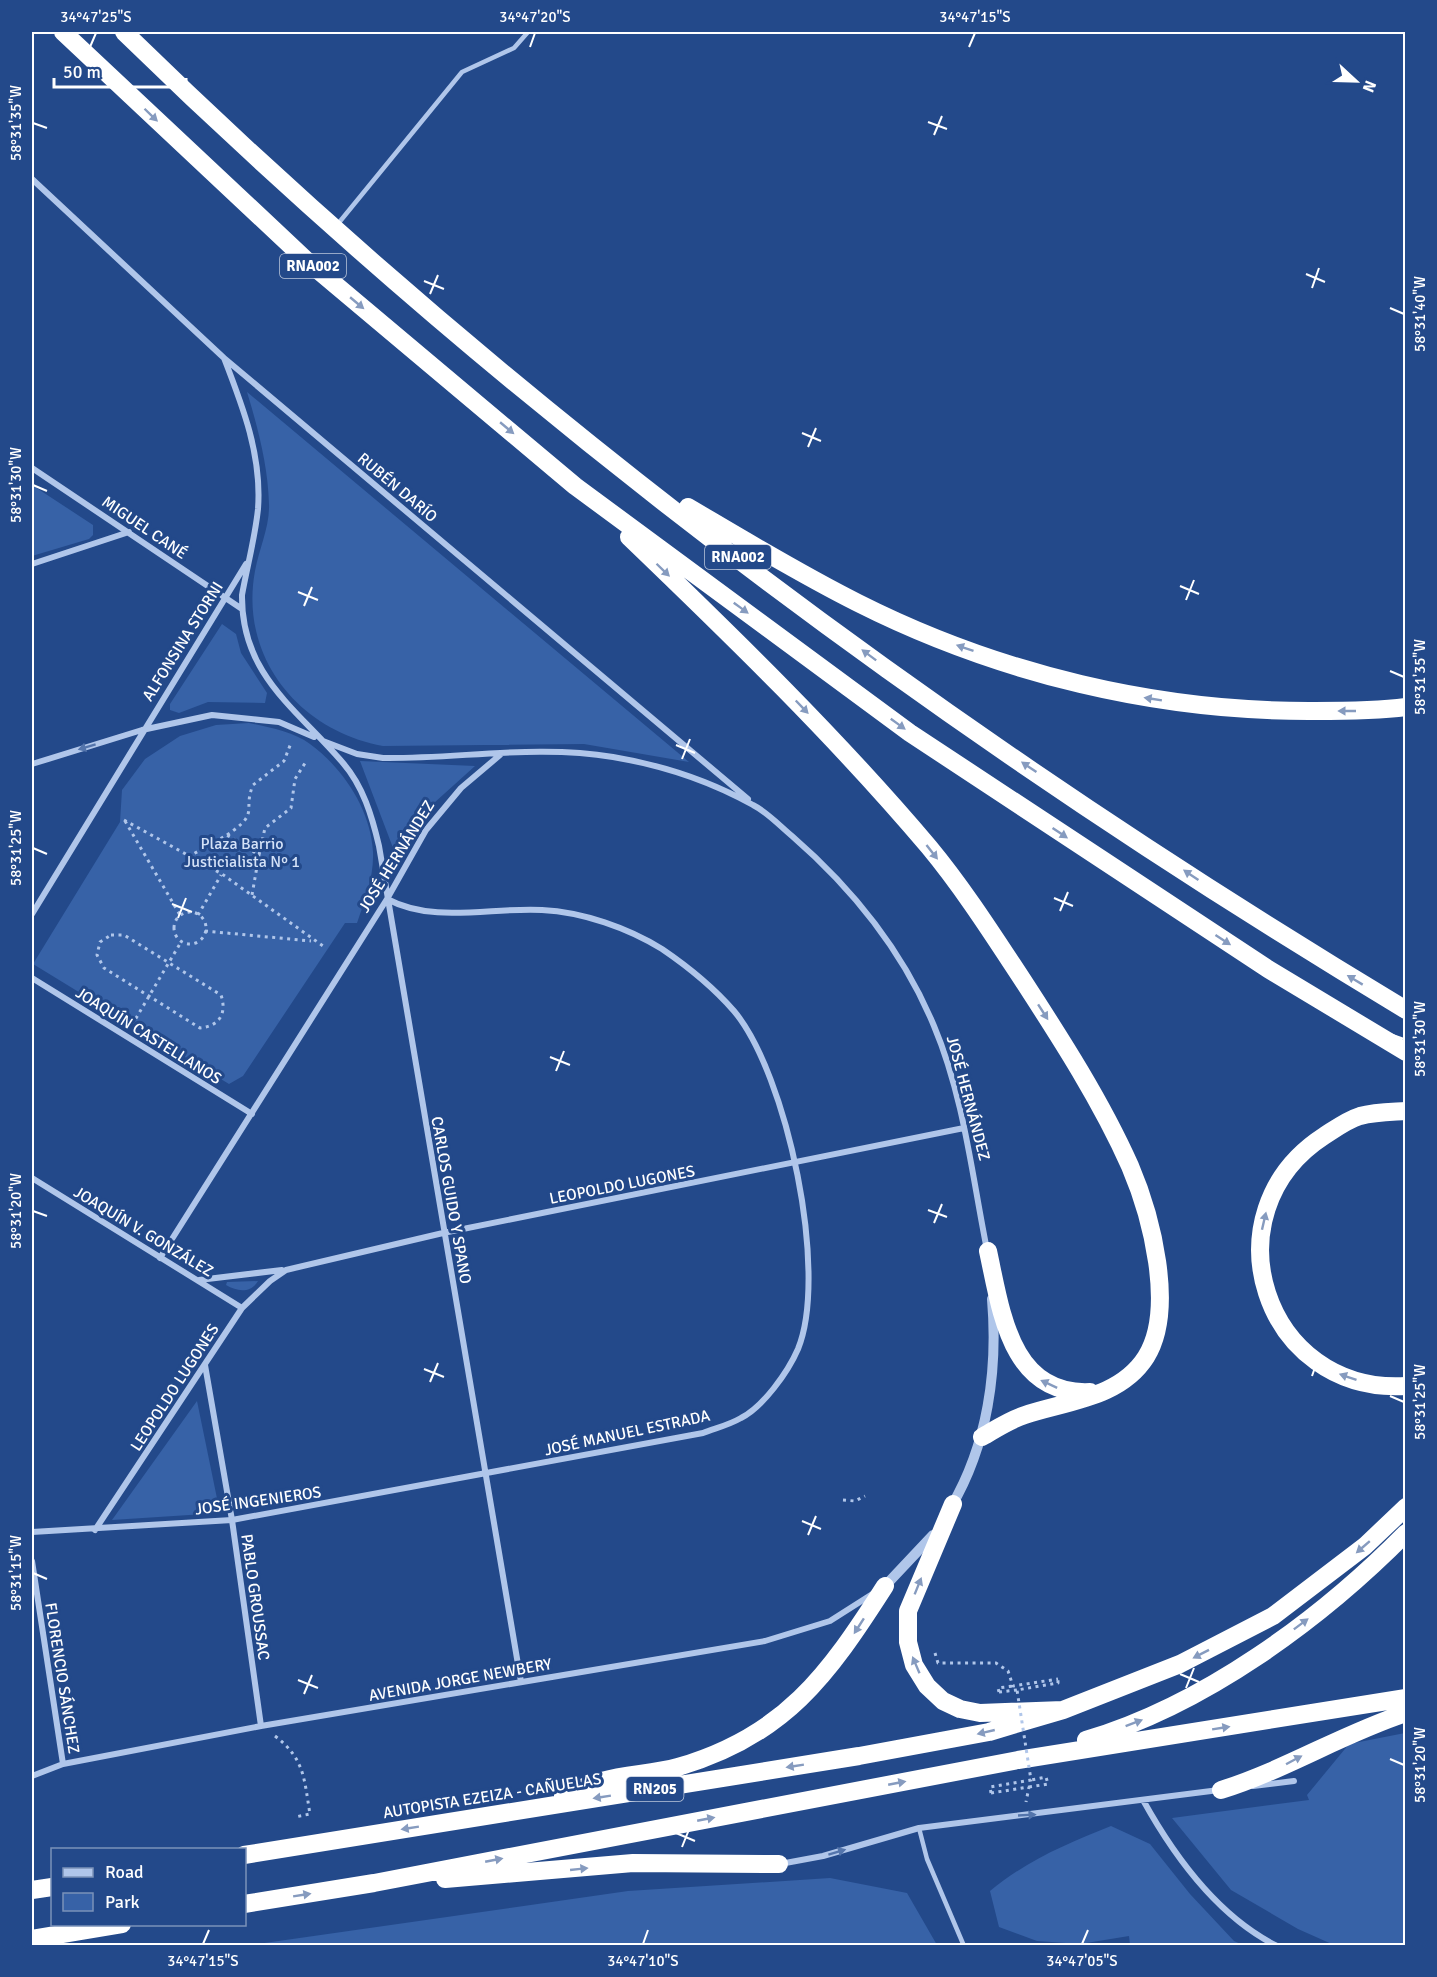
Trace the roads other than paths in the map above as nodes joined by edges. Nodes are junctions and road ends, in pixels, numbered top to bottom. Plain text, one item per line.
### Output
1 (63, 32) edge
2 (124, 32) edge
3 (528, 32) edge
4 (32, 179) edge
5 (334, 228) junction
6 (224, 358) junction
7 (602, 455) junction
8 (32, 468) edge
9 (575, 486) junction
10 (129, 532) junction
11 (249, 559) junction
12 (32, 564) edge
13 (226, 597) junction
14 (242, 609) junction
15 (1406, 707) edge
16 (142, 730) junction
17 (318, 739) junction
18 (500, 755) junction
19 (32, 764) edge
20 (755, 806) junction
21 (387, 899) junction
22 (32, 914) edge
23 (32, 978) edge
24 (1406, 1010) edge
25 (1406, 1052) edge
26 (1406, 1111) edge
27 (252, 1114) junction
28 (964, 1128) junction
29 (795, 1162) junction
30 (32, 1178) edge
31 (443, 1233) junction
32 (988, 1251) junction
33 (160, 1258) junction
34 (286, 1270) junction
35 (199, 1280) junction
36 (242, 1308) junction
37 (205, 1365) junction
38 (1406, 1386) edge
39 (1106, 1391) junction
40 (982, 1437) junction
41 (486, 1475) junction
42 (953, 1504) junction
43 (1406, 1507) edge
44 (232, 1520) junction
45 (95, 1530) junction
46 (32, 1532) edge
47 (1406, 1533) edge
48 (32, 1561) edge
49 (885, 1586) junction
50 (521, 1682) junction
51 (1406, 1698) edge
52 (1063, 1710) junction
53 (1406, 1713) edge
54 (261, 1726) junction
55 (1018, 1760) junction
56 (63, 1764) junction
57 (32, 1776) edge
58 (1294, 1781) dead end
59 (1221, 1790) junction
60 (1143, 1800) junction
61 (528, 1809) junction
62 (919, 1828) junction
63 (246, 1855) edge
64 (779, 1864) joint
65 (375, 1883) junction
66 (51, 1887) edge
67 (32, 1890) edge
68 (246, 1904) edge
69 (111, 1926) edge
70 (32, 1940) edge
71 (964, 1946) edge
72 (1277, 1946) edge

1 -> 9 highway, RNA002
2 - 5 highway, RNA002
3 - 5 lane
4 - 6 street, RUBÉN DARÍO
5 - 7 highway, RNA002
6 - 11 street, ALFONSINA STORNI
6 - 20 street, RUBÉN DARÍO
15 -> 7 highway
24 -> 7 highway, RNA002
8 - 10 street, MIGUEL CANÉ
9 -> 25 highway, RNA002
9 -> 39 highway
10 - 12 street
10 - 13 street, MIGUEL CANÉ
11 - 13 street, ALFONSINA STORNI
11 - 14 street
13 - 14 street, MIGUEL CANÉ
13 - 16 street, ALFONSINA STORNI
14 - 17 street, CARLOS GUIDO Y SPANO
16 - 17 street
16 -> 19 street
16 - 22 street, ALFONSINA STORNI
17 - 18 street
17 - 21 street, CARLOS GUIDO Y SPANO
18 - 20 street, JOSÉ HERNÁNDEZ
18 - 21 street, JOSÉ HERNÁNDEZ
20 - 28 street, JOSÉ HERNÁNDEZ
21 - 27 street, JOSÉ HERNÁNDEZ
21 - 29 street, JOSÉ MANUEL ESTRADA
21 - 31 street, CARLOS GUIDO Y SPANO
23 - 27 street, JOAQUÍN CASTELLANOS
38 -> 26 highway
27 - 33 street, JOSÉ HERNÁNDEZ
28 - 29 street, LEOPOLDO LUGONES
28 - 32 street, JOSÉ HERNÁNDEZ
29 - 31 street, LEOPOLDO LUGONES
29 - 41 street, JOSÉ MANUEL ESTRADA
30 - 33 street, JOAQUÍN V. GONZÁLEZ
31 - 34 street, LEOPOLDO LUGONES
31 - 41 street, CARLOS GUIDO Y SPANO
39 -> 32 highway
32 - 40 street, JOSÉ HERNÁNDEZ
33 - 35 street, JOAQUÍN V. GONZÁLEZ
34 - 35 street, LEOPOLDO LUGONES
34 - 36 street, LEOPOLDO LUGONES
35 - 36 street, JOAQUÍN V. GONZÁLEZ
36 - 37 street, LEOPOLDO LUGONES
37 - 44 street, PABLO GROUSSAC
37 - 45 street, LEOPOLDO LUGONES
39 - 40 highway
40 - 42 street, JOSÉ HERNÁNDEZ
41 - 44 street, JOSÉ INGENIEROS
41 - 50 street, CARLOS GUIDO Y SPANO
42 - 49 street, JOSÉ HERNÁNDEZ
52 -> 42 highway
43 -> 52 highway
44 - 45 street, JOSÉ INGENIEROS
44 - 54 street, PABLO GROUSSAC
45 - 46 street, JOSÉ INGENIEROS
55 -> 47 highway
48 - 56 street, FLORENCIO SÁNCHEZ
49 - 50 street, AVENIDA JORGE NEWBERY
49 -> 61 highway
50 - 54 street, AVENIDA JORGE NEWBERY
55 -> 51 highway
52 -> 61 highway, AUTOPISTA EZEIZA - CAÑUELAS / RN205
59 -> 53 highway
54 - 56 street, AVENIDA JORGE NEWBERY
65 -> 55 highway, RN205
56 - 57 street, AVENIDA JORGE NEWBERY
58 - 59 street
59 - 60 street
62 -> 60 street
60 - 72 street
61 -> 63 highway, AUTOPISTA EZEIZA - CAÑUELAS / RN205
64 -> 62 street
62 - 71 lane
65 -> 64 highway
68 -> 65 highway, RN205
66 - 67 highway
69 - 70 highway

